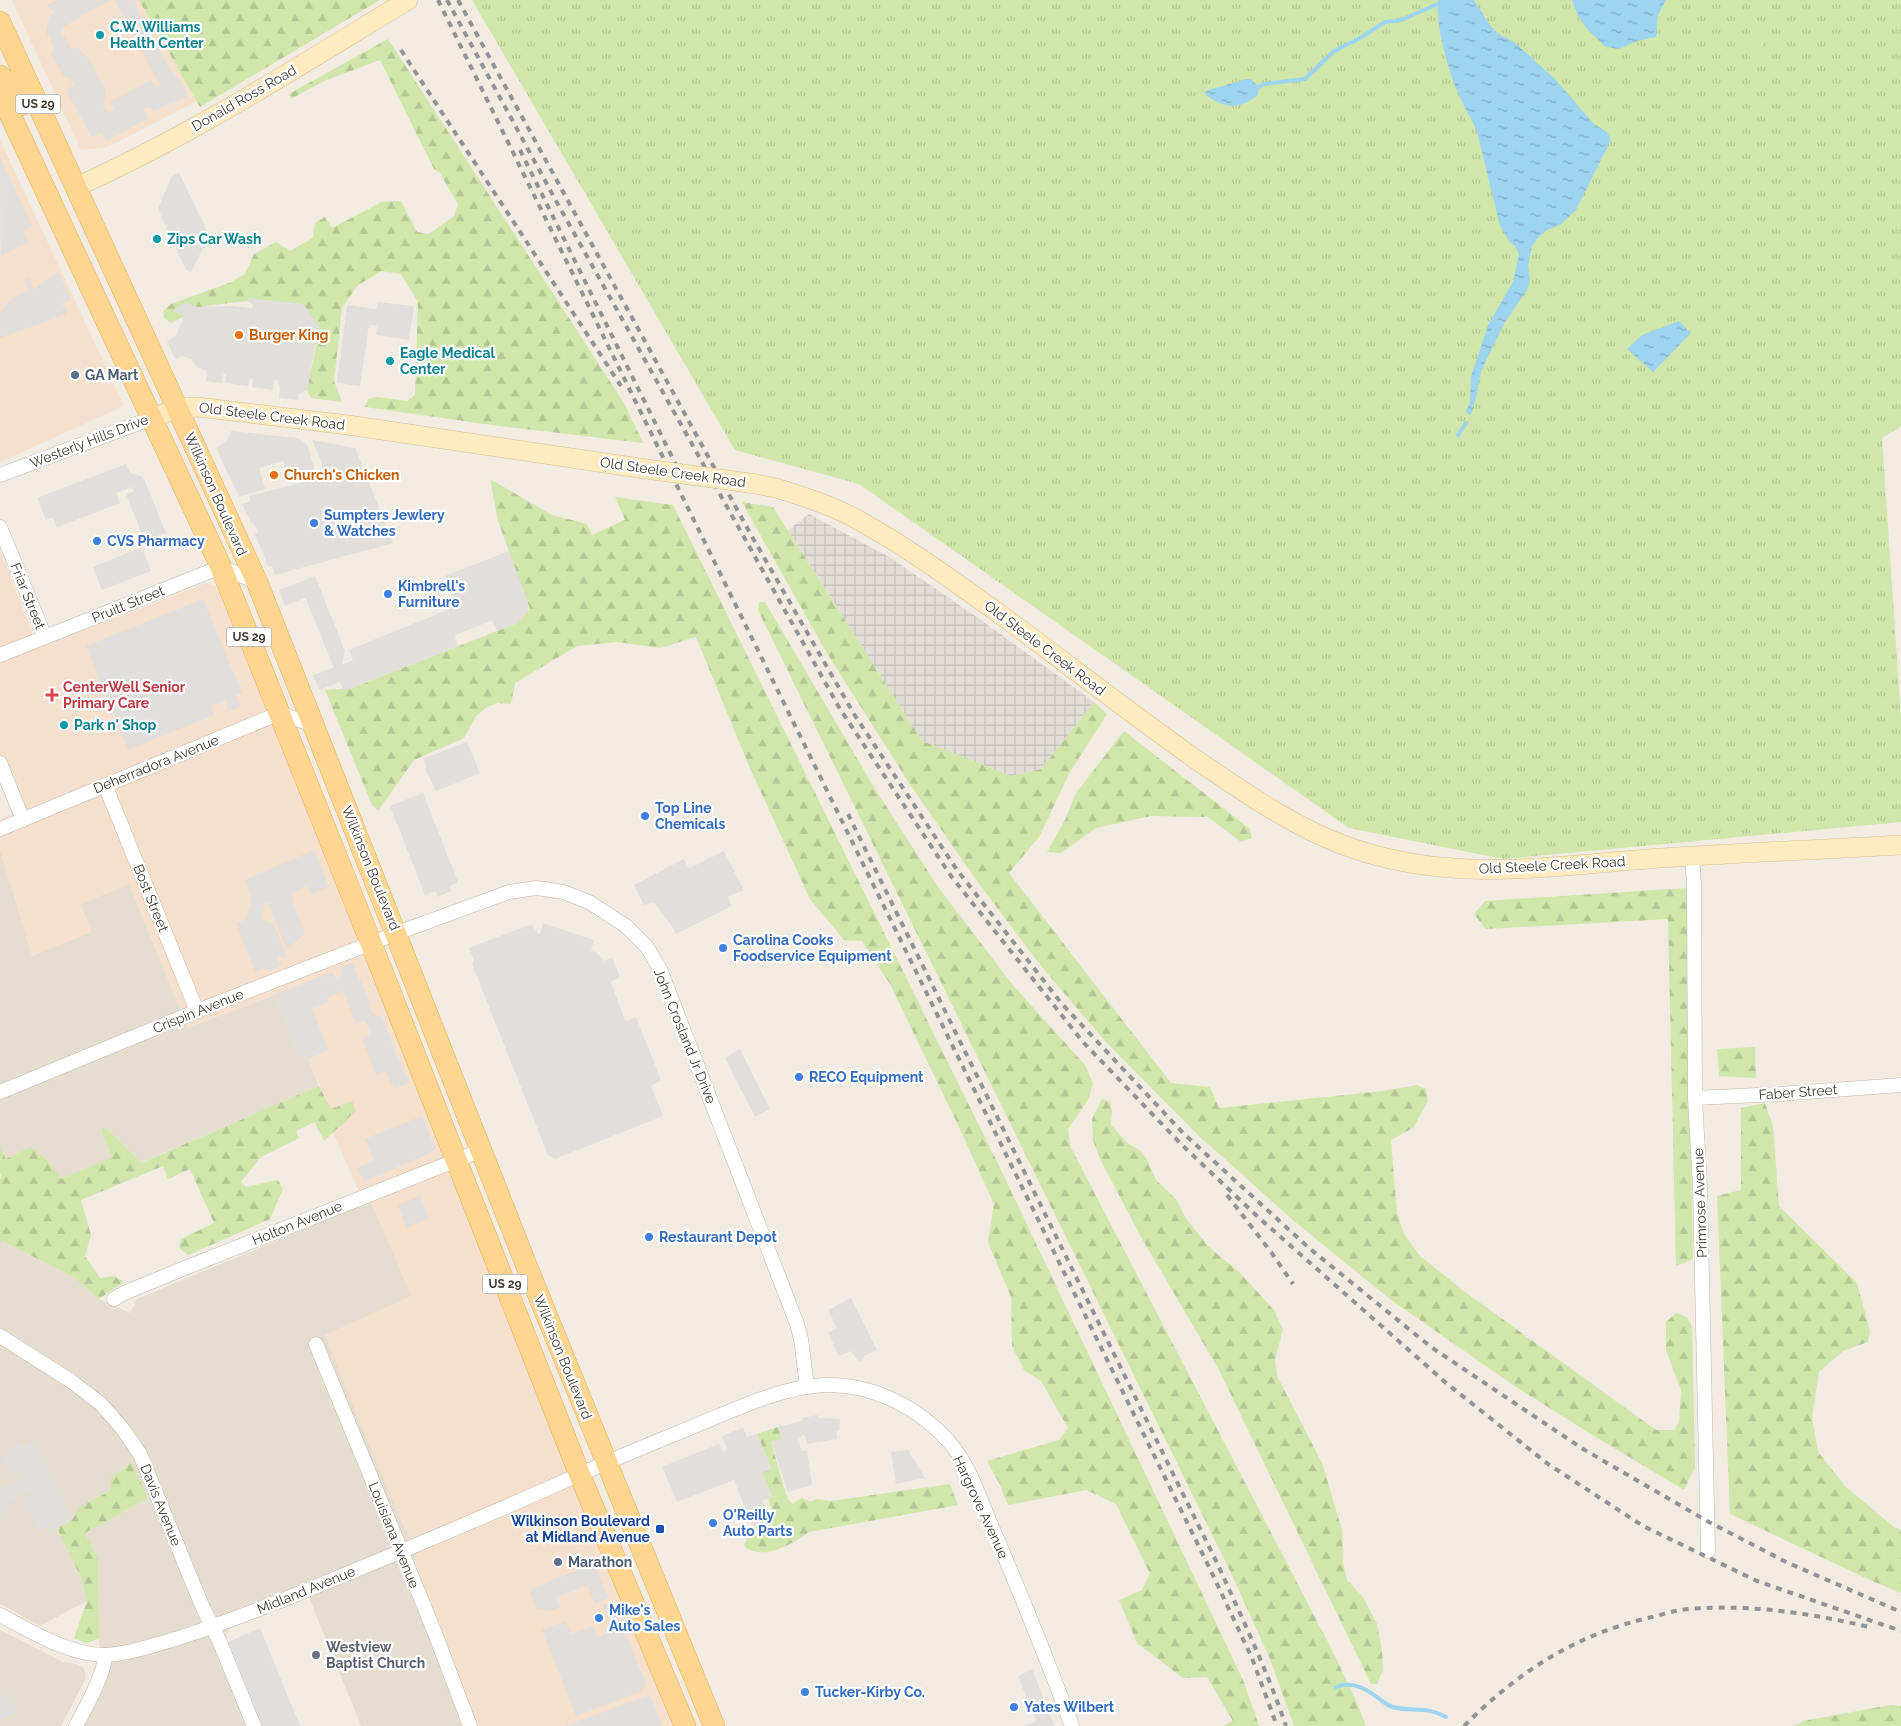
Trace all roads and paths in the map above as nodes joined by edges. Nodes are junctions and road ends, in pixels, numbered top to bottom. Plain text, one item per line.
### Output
1 (408, 0) edge
2 (0, 22) edge
3 (0, 76) edge
4 (0, 94) edge
5 (76, 187) junction
6 (178, 408) junction
7 (152, 418) junction
8 (0, 475) edge
9 (0, 527) edge
10 (221, 567) junction
11 (257, 582) junction
12 (45, 637) junction
13 (0, 655) edge
14 (280, 713) junction
15 (313, 725) junction
16 (0, 763) edge
17 (104, 785) junction
18 (22, 820) junction
19 (0, 829) edge
20 (1901, 845) edge
21 (1692, 856) junction
22 (397, 933) junction
23 (371, 943) junction
24 (197, 1011) junction
25 (1901, 1085) edge
26 (0, 1092) edge
27 (1695, 1098) junction
28 (482, 1150) junction
29 (456, 1160) junction
30 (114, 1299) dead end
31 (0, 1336) edge
32 (316, 1344) dead end
33 (807, 1387) junction
34 (606, 1462) junction
35 (580, 1473) junction
36 (401, 1551) junction
37 (1708, 1551) dead end
38 (0, 1615) edge
39 (213, 1627) junction
40 (106, 1655) junction
41 (76, 1726) edge
42 (254, 1726) edge
43 (470, 1726) edge
44 (685, 1726) edge
45 (714, 1726) edge
46 (1072, 1726) edge

1 - 5 main road, Donald Ross Road
2 - 5 main road, Wilkinson Boulevard / US 29
3 - 5 main road
4 - 7 main road, Wilkinson Boulevard / US 29
5 - 6 main road, Wilkinson Boulevard / US 29
6 - 7 main road, Westerly Hills Drive
6 - 11 main road, Wilkinson Boulevard / US 29
6 - 21 main road, Old Steele Creek Road, bridge
7 - 8 street, Westerly Hills Drive
7 - 10 main road, Wilkinson Boulevard / US 29
9 - 12 street, Friar Street
10 - 11 street
10 - 12 street, Pruitt Street
10 - 14 main road, Wilkinson Boulevard / US 29
11 - 15 main road, Wilkinson Boulevard / US 29
12 - 13 street, Pruitt Street
14 - 15 street
14 - 17 street, Deherradora Avenue
14 - 23 main road, Wilkinson Boulevard / US 29
15 - 22 main road, Wilkinson Boulevard / US 29
16 - 18 street
17 - 18 street, Deherradora Avenue
17 - 24 street, Bost Street
18 - 19 street, Deherradora Avenue
20 - 21 main road, Old Steele Creek Road
21 - 27 street, Primrose Avenue
22 - 23 street, Crispin Avenue
22 - 28 main road, Wilkinson Boulevard / US 29
22 - 33 street, John Crosland Jr Drive
23 - 24 street, Crispin Avenue
23 - 29 main road, Wilkinson Boulevard / US 29
24 - 26 street, Crispin Avenue
25 - 27 street, Faber Street
27 - 37 street, Primrose Avenue
28 - 29 street, Holton Avenue
28 - 34 main road, Wilkinson Boulevard / US 29
29 - 30 street, Holton Avenue
29 - 35 main road, Wilkinson Boulevard / US 29
31 - 39 street, Davis Avenue
32 - 36 street, Louisiana Avenue
33 - 34 street, Hargrove Avenue
33 - 46 street, Hargrove Avenue
34 - 35 street, Midland Avenue
34 - 45 main road, Wilkinson Boulevard / US 29
35 - 36 street, Midland Avenue
35 - 44 main road, Wilkinson Boulevard / US 29
36 - 39 street, Midland Avenue
36 - 43 street, Louisiana Avenue
38 - 40 street, Midland Avenue
39 - 40 street, Midland Avenue
39 - 42 street, Davis Avenue
40 - 41 street

